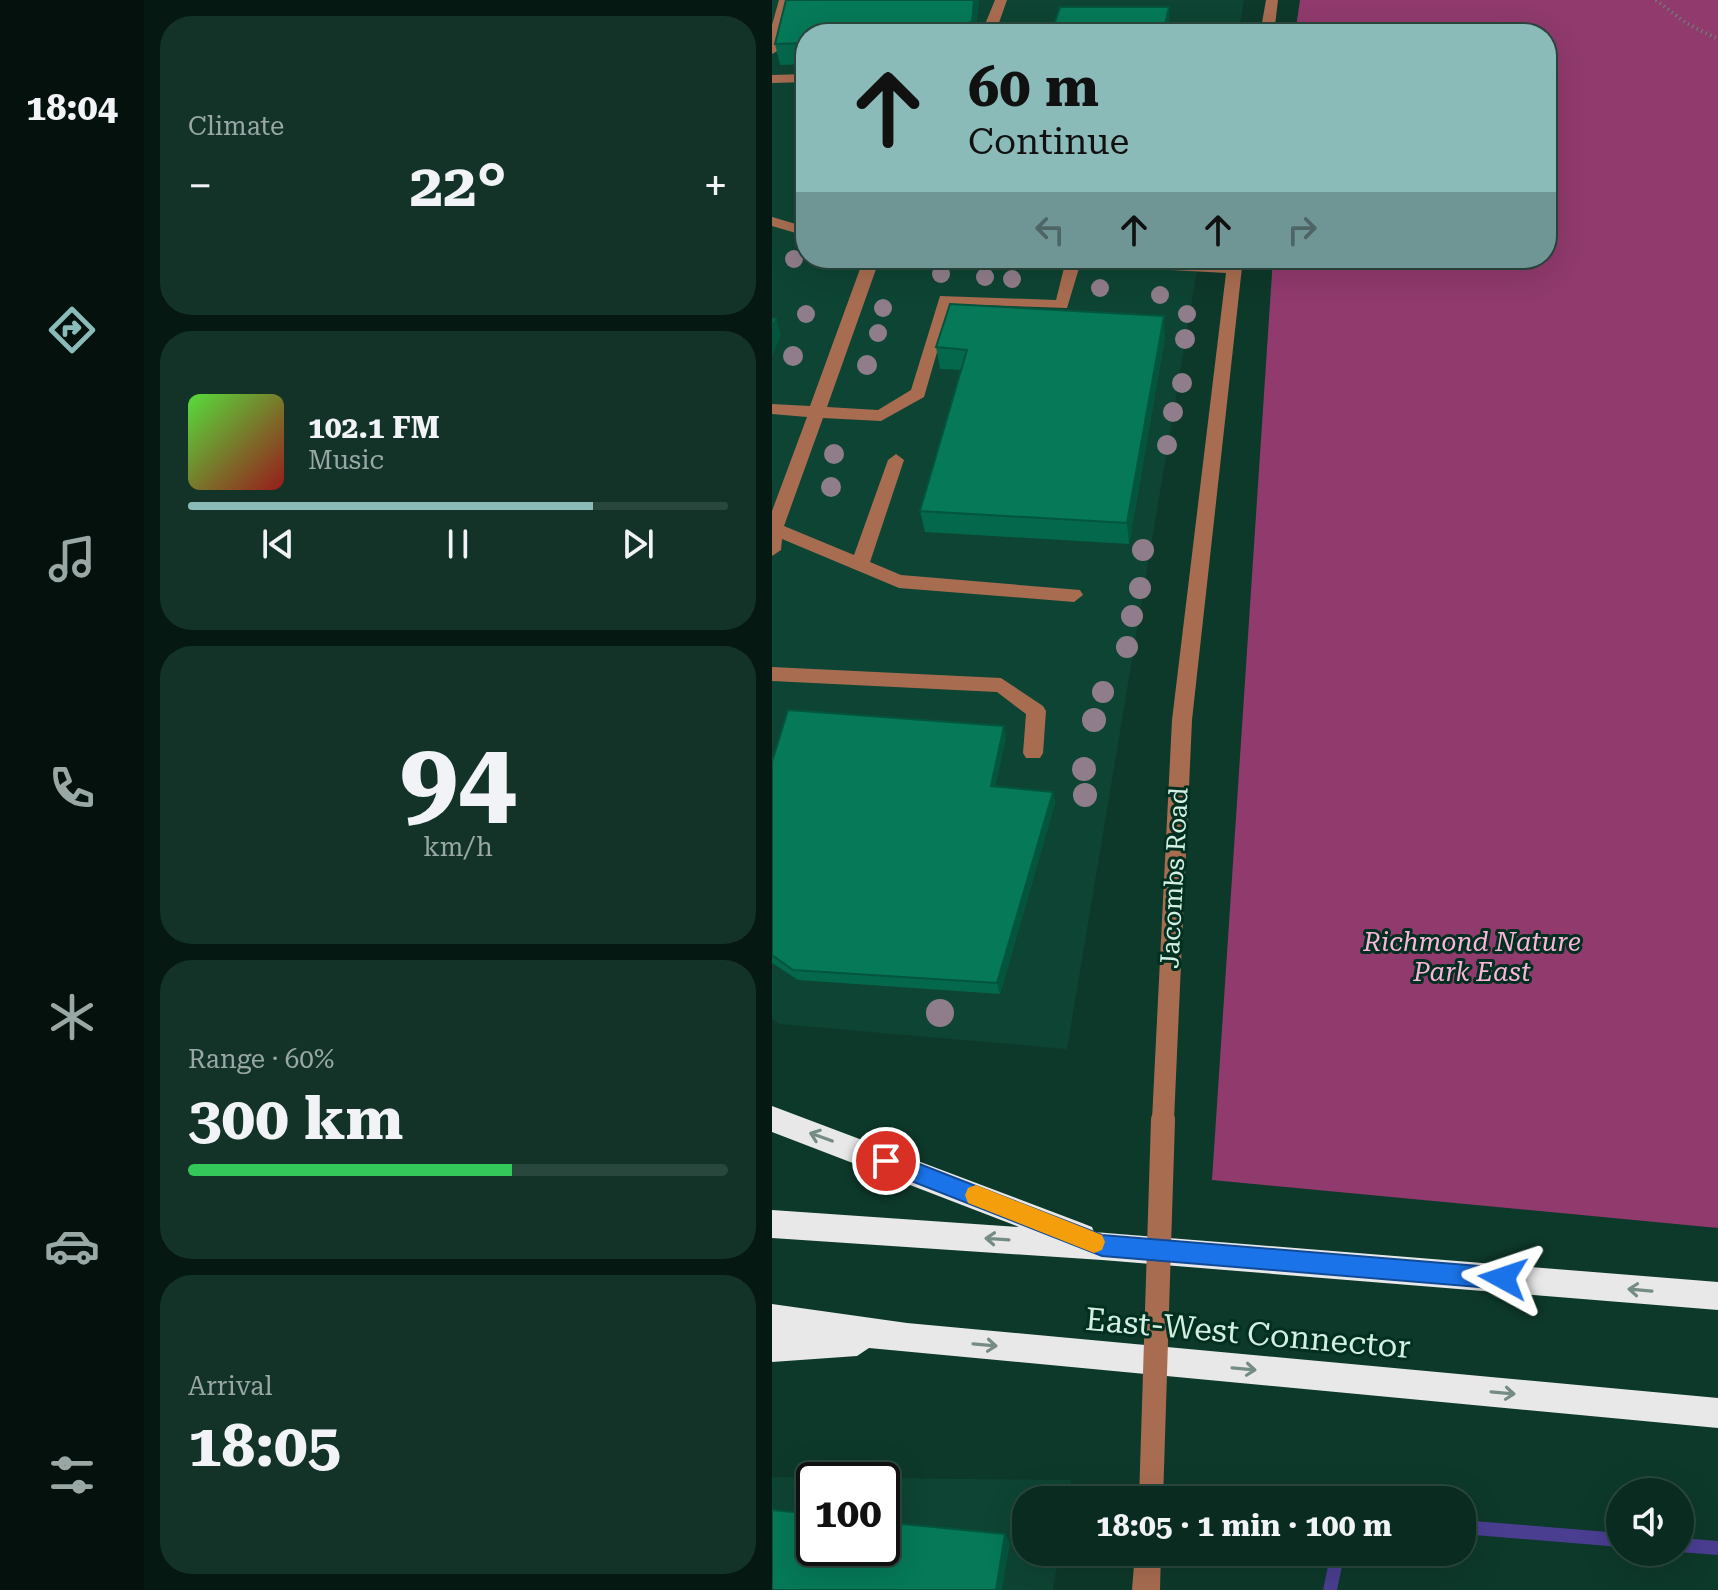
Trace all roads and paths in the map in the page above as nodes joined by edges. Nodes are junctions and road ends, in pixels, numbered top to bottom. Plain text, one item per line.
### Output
1 (785, 0) edge
2 (1001, 0) edge
3 (1272, 0) edge
4 (1656, 0) edge
5 (992, 24) edge
6 (1268, 24) edge
7 (1718, 39) edge
8 (772, 50) edge
9 (796, 78) edge
10 (772, 79) edge
11 (772, 221) edge
12 (796, 229) edge
13 (868, 268) edge
14 (1072, 268) edge
15 (1233, 268) edge
16 (772, 409) edge
17 (817, 411) junction
18 (896, 460) dead end
19 (773, 529) edge
20 (772, 550) edge
21 (860, 565) junction
22 (1074, 595) dead end
23 (772, 674) edge
24 (1033, 753) dead end
25 (772, 1119) edge
26 (772, 1224) edge
27 (1102, 1246) junction
28 (1718, 1296) edge
29 (772, 1319) edge
30 (907, 1338) junction
31 (772, 1347) edge
32 (1718, 1413) edge
33 (1151, 1486) edge
34 (1147, 1566) edge
35 (1146, 1590) edge

1 - 8 street
2 - 5 street
3 - 6 street
4 - 7 path
9 - 10 street
11 - 12 street
13 - 17 street
14 - 17 street
15 - 33 street, Jacombs Road, bridge
16 - 17 street
17 - 19 street
18 - 21 street
19 - 20 street
19 - 21 street
21 - 22 street
23 - 24 street
27 -> 25 highway
27 -> 26 highway
28 -> 27 highway
29 - 30 highway, East-West Connector
30 - 31 highway
30 -> 32 highway, East-West Connector
34 - 35 street

